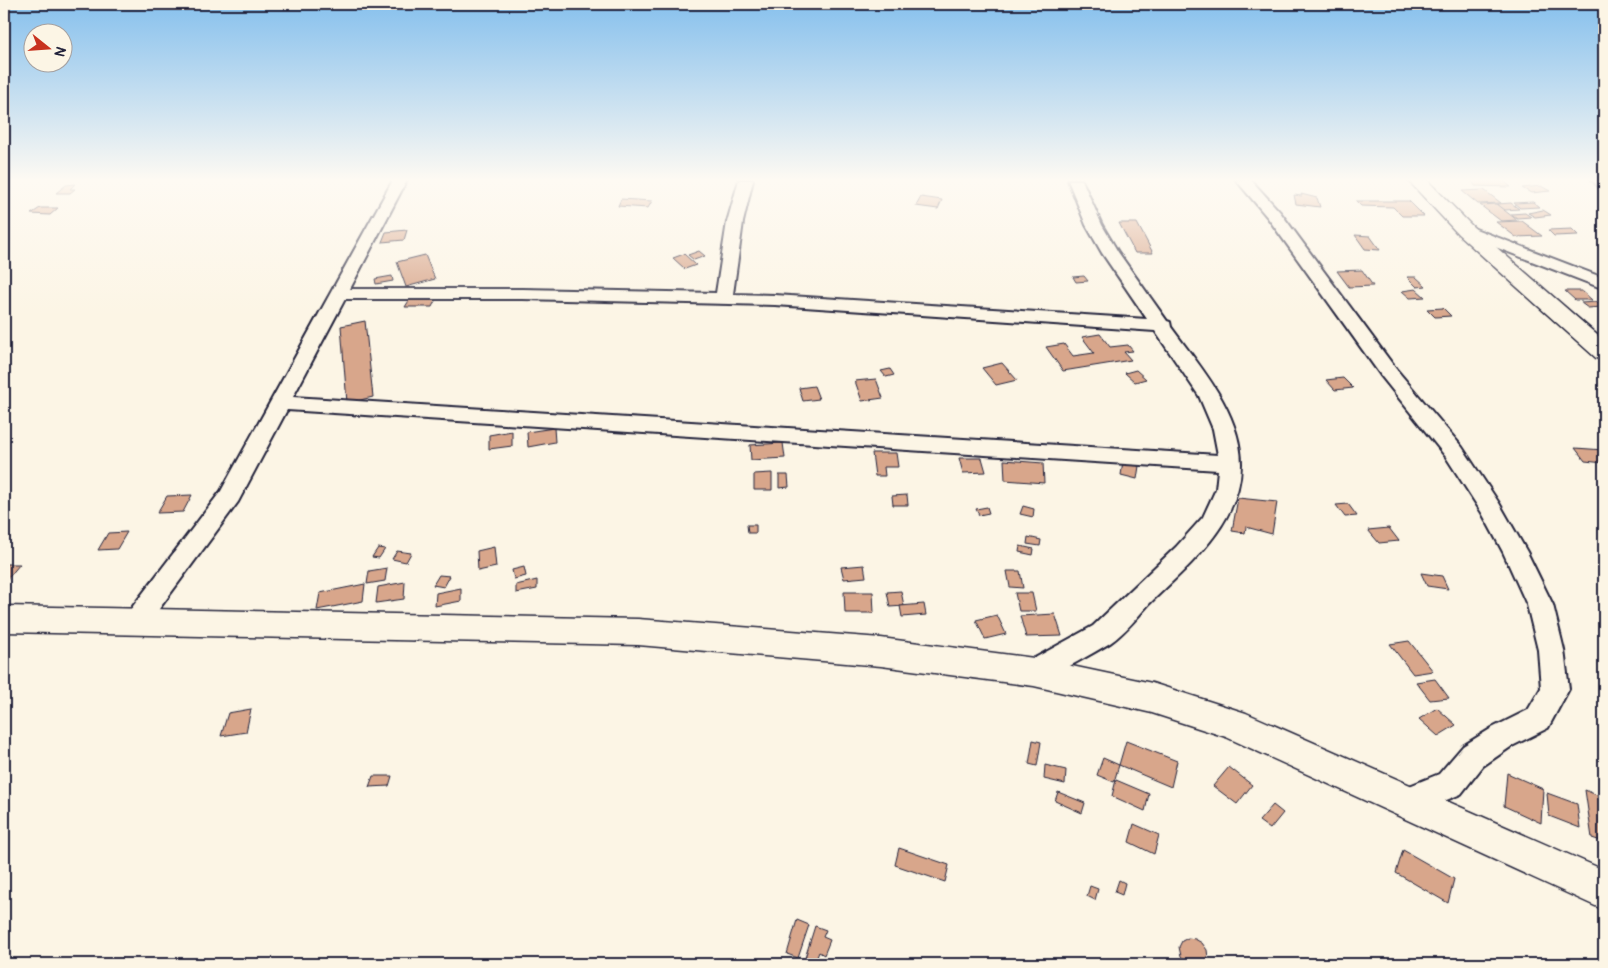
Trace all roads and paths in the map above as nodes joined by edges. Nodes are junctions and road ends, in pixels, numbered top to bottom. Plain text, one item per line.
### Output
1 (376, 225) edge
2 (735, 225) edge
3 (1094, 225) edge
4 (1281, 225) edge
5 (1460, 225) edge
6 (1465, 230) junction
7 (1604, 284) edge
8 (340, 294) junction
9 (724, 298) junction
10 (1162, 326) junction
11 (1604, 353) edge
12 (282, 403) junction
13 (1230, 463) junction
14 (4, 619) edge
15 (136, 621) junction
16 (1034, 672) junction
17 (1408, 801) junction
18 (1604, 890) edge

1 - 8 street
2 - 9 street
3 - 10 street
4 - 17 street
5 - 6 main road
6 - 7 street
6 - 11 main road
8 - 9 street
8 - 12 street
9 - 10 street
10 - 13 street
12 - 13 street
12 - 15 street
13 - 16 street
14 - 15 main road
15 - 16 main road
16 - 17 main road
17 - 18 main road

